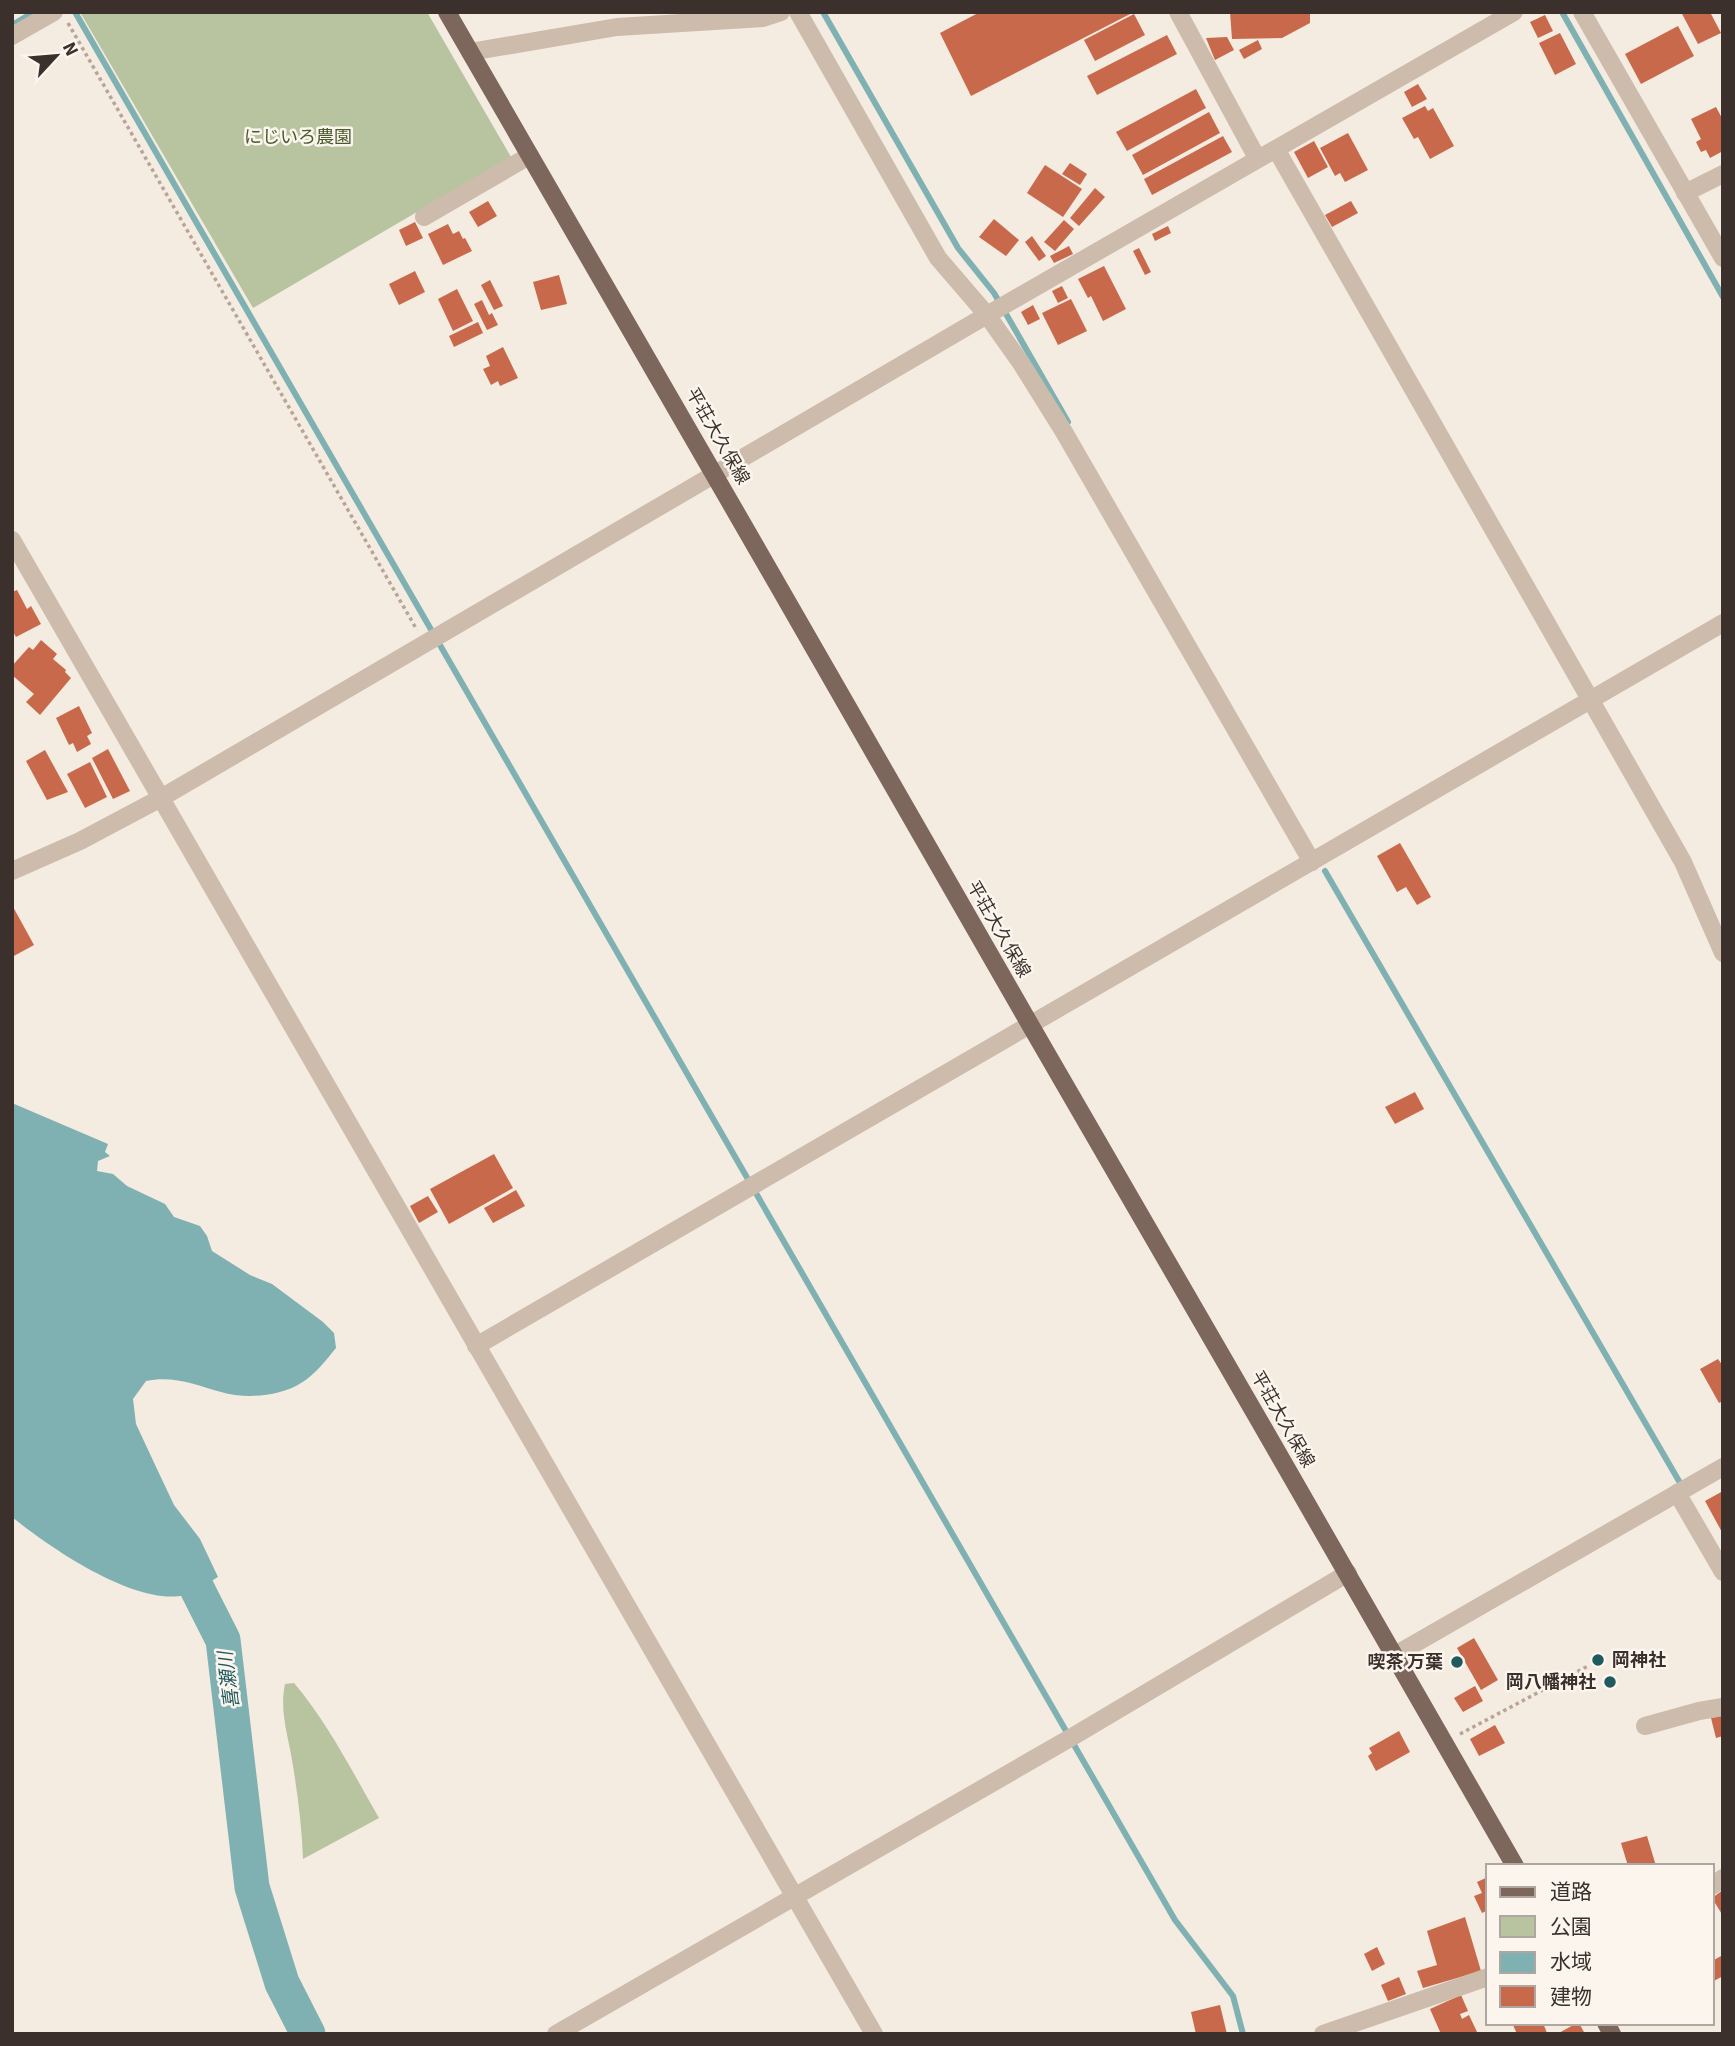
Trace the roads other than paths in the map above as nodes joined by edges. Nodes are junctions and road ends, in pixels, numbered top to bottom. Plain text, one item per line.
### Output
1 (54, 12) edge
2 (447, 12) edge
3 (781, 12) edge
4 (798, 12) edge
5 (1178, 12) edge
6 (1514, 12) edge
7 (1582, 12) edge
8 (12, 36) edge
9 (470, 52) junction
10 (1276, 149) junction
11 (529, 156) junction
12 (1257, 158) junction
13 (1723, 174) edge
14 (1685, 193) junction
15 (424, 217) dead end
16 (1723, 258) edge
17 (987, 315) junction
18 (716, 474) junction
19 (12, 540) edge
20 (1723, 623) edge
21 (1591, 698) junction
22 (161, 798) junction
23 (1312, 862) junction
24 (12, 871) edge
25 (1723, 952) edge
26 (1031, 1026) junction
27 (476, 1346) junction
28 (1723, 1467) edge
29 (1677, 1493) junction
30 (1723, 1572) edge
31 (1348, 1573) junction
32 (1395, 1655) junction
33 (1723, 1707) edge
34 (1645, 1726) dead end
35 (1515, 1864) edge
36 (794, 1897) junction
37 (1486, 1978) edge
38 (556, 2034) edge
39 (874, 2034) edge
40 (1323, 2034) edge

1 - 8 street
2 - 9 main road, 平荘大久保線
3 - 9 street
4 - 17 street
5 - 12 street
6 - 10 street
7 - 14 street
9 - 11 main road, 平荘大久保線
10 - 12 street
10 - 21 street
11 - 15 street
11 - 18 main road, 平荘大久保線
12 - 17 street
13 - 14 street
14 - 16 street
17 - 18 street
17 - 23 street
18 - 22 street
18 - 26 main road, 平荘大久保線
19 - 22 street
20 - 21 street
21 - 23 street
21 - 25 street
22 - 24 street
22 - 27 street
23 - 26 street
26 - 27 street
26 - 31 main road, 平荘大久保線
27 - 36 street
28 - 29 street
29 - 30 street
29 - 32 street
31 - 32 main road, 平荘大久保線
31 - 36 street
32 - 35 main road, 平荘大久保線
33 - 34 street
36 - 38 street
36 - 39 street
37 - 40 street

